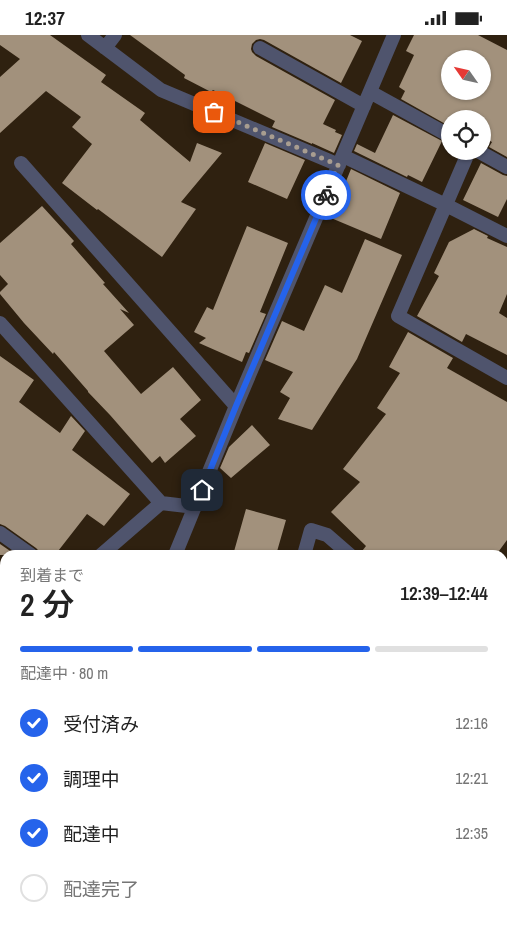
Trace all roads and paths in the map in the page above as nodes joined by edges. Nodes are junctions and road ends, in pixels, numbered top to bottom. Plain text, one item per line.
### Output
1 (88, 35) edge
2 (114, 35) edge
3 (394, 35) edge
4 (105, 48) junction
5 (260, 48) dead end
6 (370, 92) junction
7 (364, 106) junction
8 (441, 131) edge
9 (491, 158) edge
10 (465, 160) edge
11 (340, 161) junction
12 (21, 163) dead end
13 (507, 167) edge
14 (446, 205) junction
15 (507, 236) edge
16 (0, 323) edge
17 (507, 378) edge
18 (236, 406) junction
19 (162, 503) junction
20 (195, 507) junction
21 (0, 533) edge
22 (25, 550) edge
23 (107, 550) edge
24 (177, 550) edge
25 (305, 550) edge
26 (344, 550) edge

1 - 4 street
2 - 4 street
3 - 6 street
4 - 11 street
5 - 7 street
6 - 7 street
6 - 8 street
7 - 11 street
9 - 13 street
10 - 14 street
11 - 14 street
11 - 18 street
12 - 18 street
14 - 15 street
14 - 17 street
16 - 19 street
18 - 20 street
19 - 20 street
19 - 23 street
20 - 24 street
21 - 22 street
25 - 26 street

